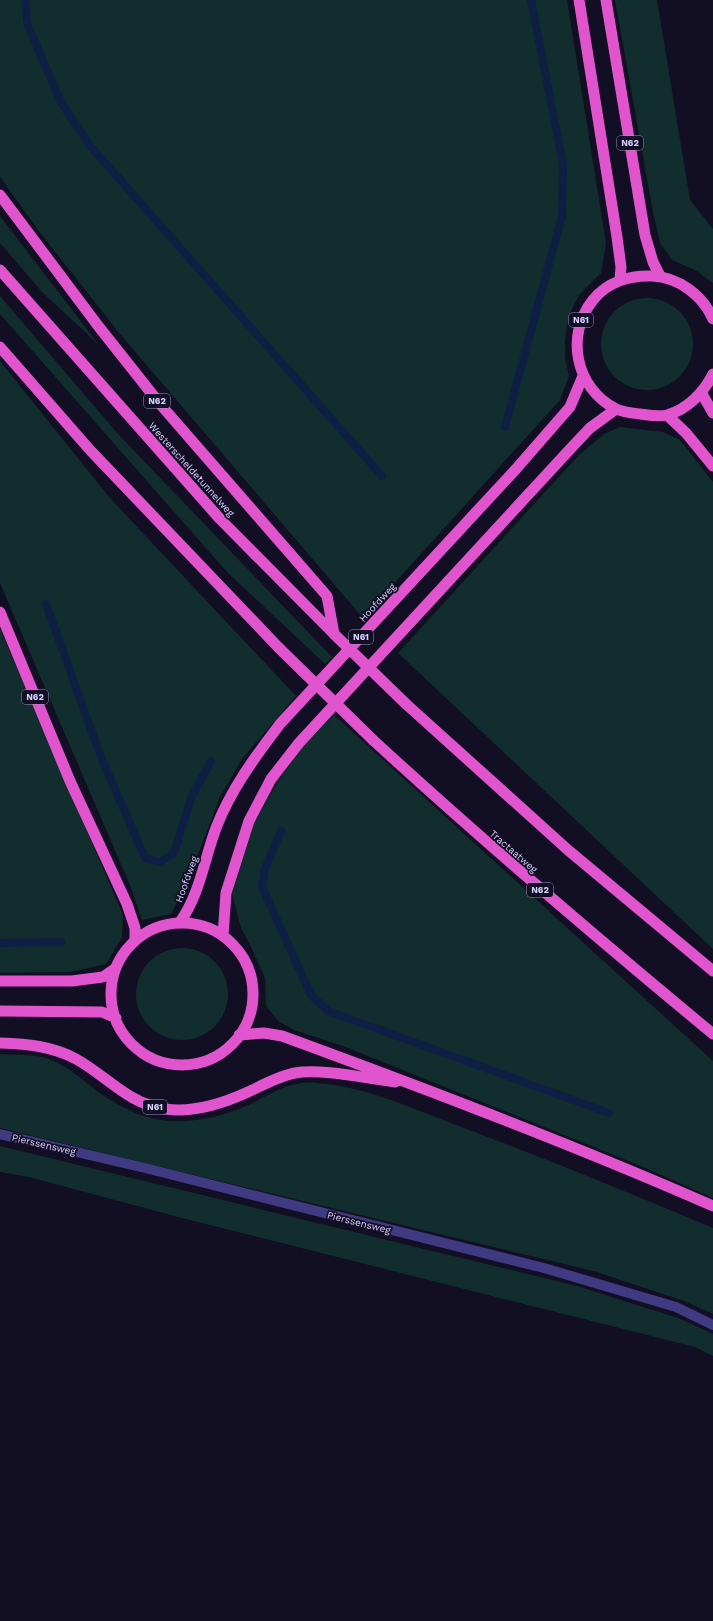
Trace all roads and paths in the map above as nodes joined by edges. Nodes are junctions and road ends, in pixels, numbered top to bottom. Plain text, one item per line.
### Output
1 (579, 0) edge
2 (606, 0) edge
3 (0, 195) edge
4 (0, 270) edge
5 (660, 276) junction
6 (620, 280) junction
7 (713, 319) edge
8 (0, 347) edge
9 (713, 374) edge
10 (583, 376) junction
11 (701, 392) junction
12 (616, 409) junction
13 (713, 413) edge
14 (667, 415) junction
15 (713, 466) edge
16 (0, 612) edge
17 (334, 634) junction
18 (180, 922) junction
19 (223, 936) junction
20 (135, 940) junction
21 (116, 968) junction
22 (713, 970) edge
23 (0, 981) edge
24 (0, 1011) edge
25 (116, 1018) junction
26 (713, 1034) edge
27 (240, 1035) junction
28 (0, 1043) edge
29 (412, 1084) junction
30 (0, 1134) edge
31 (713, 1206) edge
32 (713, 1324) edge

1 - 6 highway, N62
2 - 5 highway, N62
3 - 17 highway, N62
4 - 17 highway, Westerscheldetunnelweg
5 - 6 highway, N61
5 - 7 highway, N61
6 - 10 highway, N61
8 - 26 highway, Tractaatweg / N62, bridge
9 - 11 highway, N61
10 - 12 highway, N61
10 - 18 highway, Hoofdweg / N61
11 - 13 highway
11 - 14 highway, N61
12 - 14 highway, N61
12 - 19 highway, N61
14 - 15 highway
16 - 20 highway, N62
17 - 22 highway, Westerscheldetunnelweg, bridge
18 - 19 highway
18 - 20 highway
19 - 27 highway
20 - 21 highway
21 - 23 highway
21 - 25 highway
24 - 25 highway
25 - 27 highway
27 - 29 highway
28 - 29 highway, N61
29 - 31 highway
30 - 32 street, Pierssensweg

